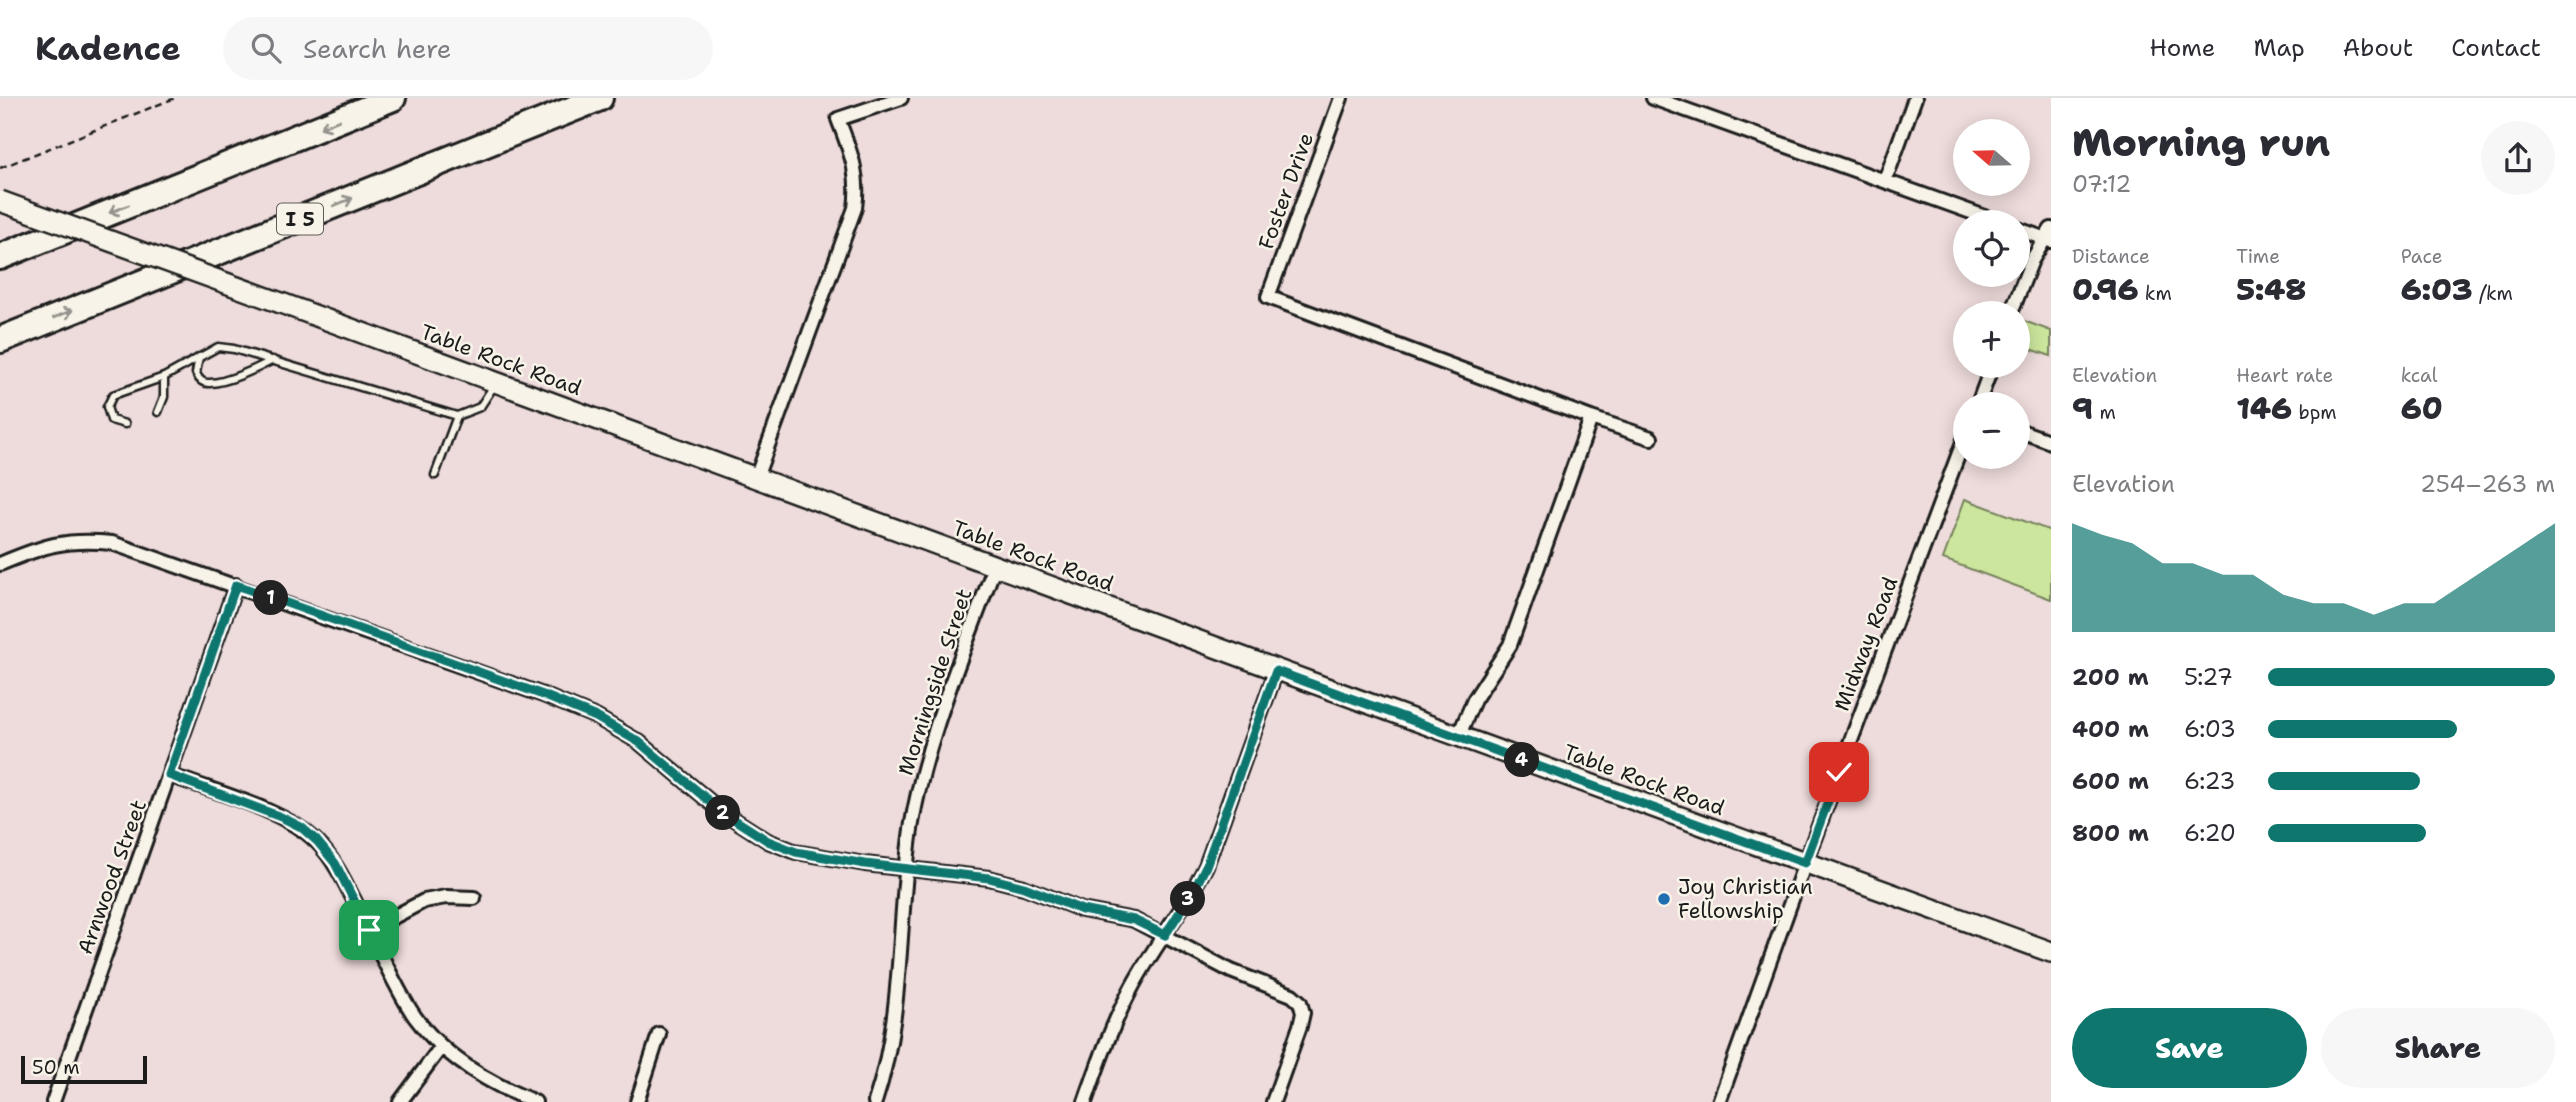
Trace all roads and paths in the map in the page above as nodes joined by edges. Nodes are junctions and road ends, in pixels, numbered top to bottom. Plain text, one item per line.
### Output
1 (175, 98) edge
2 (393, 98) edge
3 (600, 98) edge
4 (901, 98) edge
5 (1341, 98) edge
6 (1653, 98) edge
7 (1915, 98) edge
8 (0, 168) edge
9 (1885, 181) junction
10 (0, 201) edge
11 (1966, 210) edge
12 (2030, 232) edge
13 (2049, 236) edge
14 (0, 257) edge
15 (2016, 301) edge
16 (0, 340) edge
17 (199, 356) junction
18 (273, 360) junction
19 (164, 377) junction
20 (496, 383) junction
21 (158, 412) dead end
22 (457, 416) junction
23 (1591, 418) junction
24 (125, 424) dead end
25 (2030, 434) edge
26 (1651, 438) dead end
27 (2051, 442) edge
28 (1953, 469) edge
29 (435, 475) dead end
30 (756, 478) junction
31 (0, 564) edge
32 (995, 565) junction
33 (236, 585) junction
34 (1276, 671) junction
35 (1458, 737) junction
36 (169, 775) junction
37 (1805, 863) junction
38 (908, 868) junction
39 (474, 898) dead end
40 (369, 930) junction
41 (1165, 935) junction
42 (2051, 952) edge
43 (659, 1034) dead end
44 (441, 1048) junction
45 (52, 1102) edge
46 (400, 1102) edge
47 (535, 1102) edge
48 (637, 1102) edge
49 (875, 1102) edge
50 (1085, 1102) edge
51 (1273, 1102) edge
52 (1719, 1102) edge

1 - 8 path
2 -> 14 highway
16 -> 3 highway, I 5
4 - 30 street
5 - 23 street, Foster Drive
6 - 9 street
7 - 9 street
9 - 11 street
10 - 20 main road, Table Rock Road, bridge
12 - 13 street
13 - 15 street
17 - 18 lane
17 - 18 lane
17 - 19 lane
18 - 22 lane
19 - 21 lane
19 - 24 lane
20 - 22 lane
20 - 30 main road, Table Rock Road
22 - 29 lane
23 - 26 street
23 - 35 street
25 - 27 street
28 - 37 street, Midway Road
30 - 32 main road, Table Rock Road
31 - 33 street
32 - 34 main road, Table Rock Road
32 - 38 street, Morningside Street
33 - 36 street, Arnwood Street
33 - 38 street
34 - 35 main road, Table Rock Road
34 - 41 street
35 - 37 main road, Table Rock Road
36 - 40 street
36 - 45 street, Arnwood Street
37 - 42 main road, Table Rock Road
37 - 52 street, Midway Road
38 - 41 street
38 - 49 street, Morningside Street
39 - 40 street
40 - 44 street
41 - 50 street
41 - 51 street
43 - 48 street
44 - 46 street
44 - 47 street

